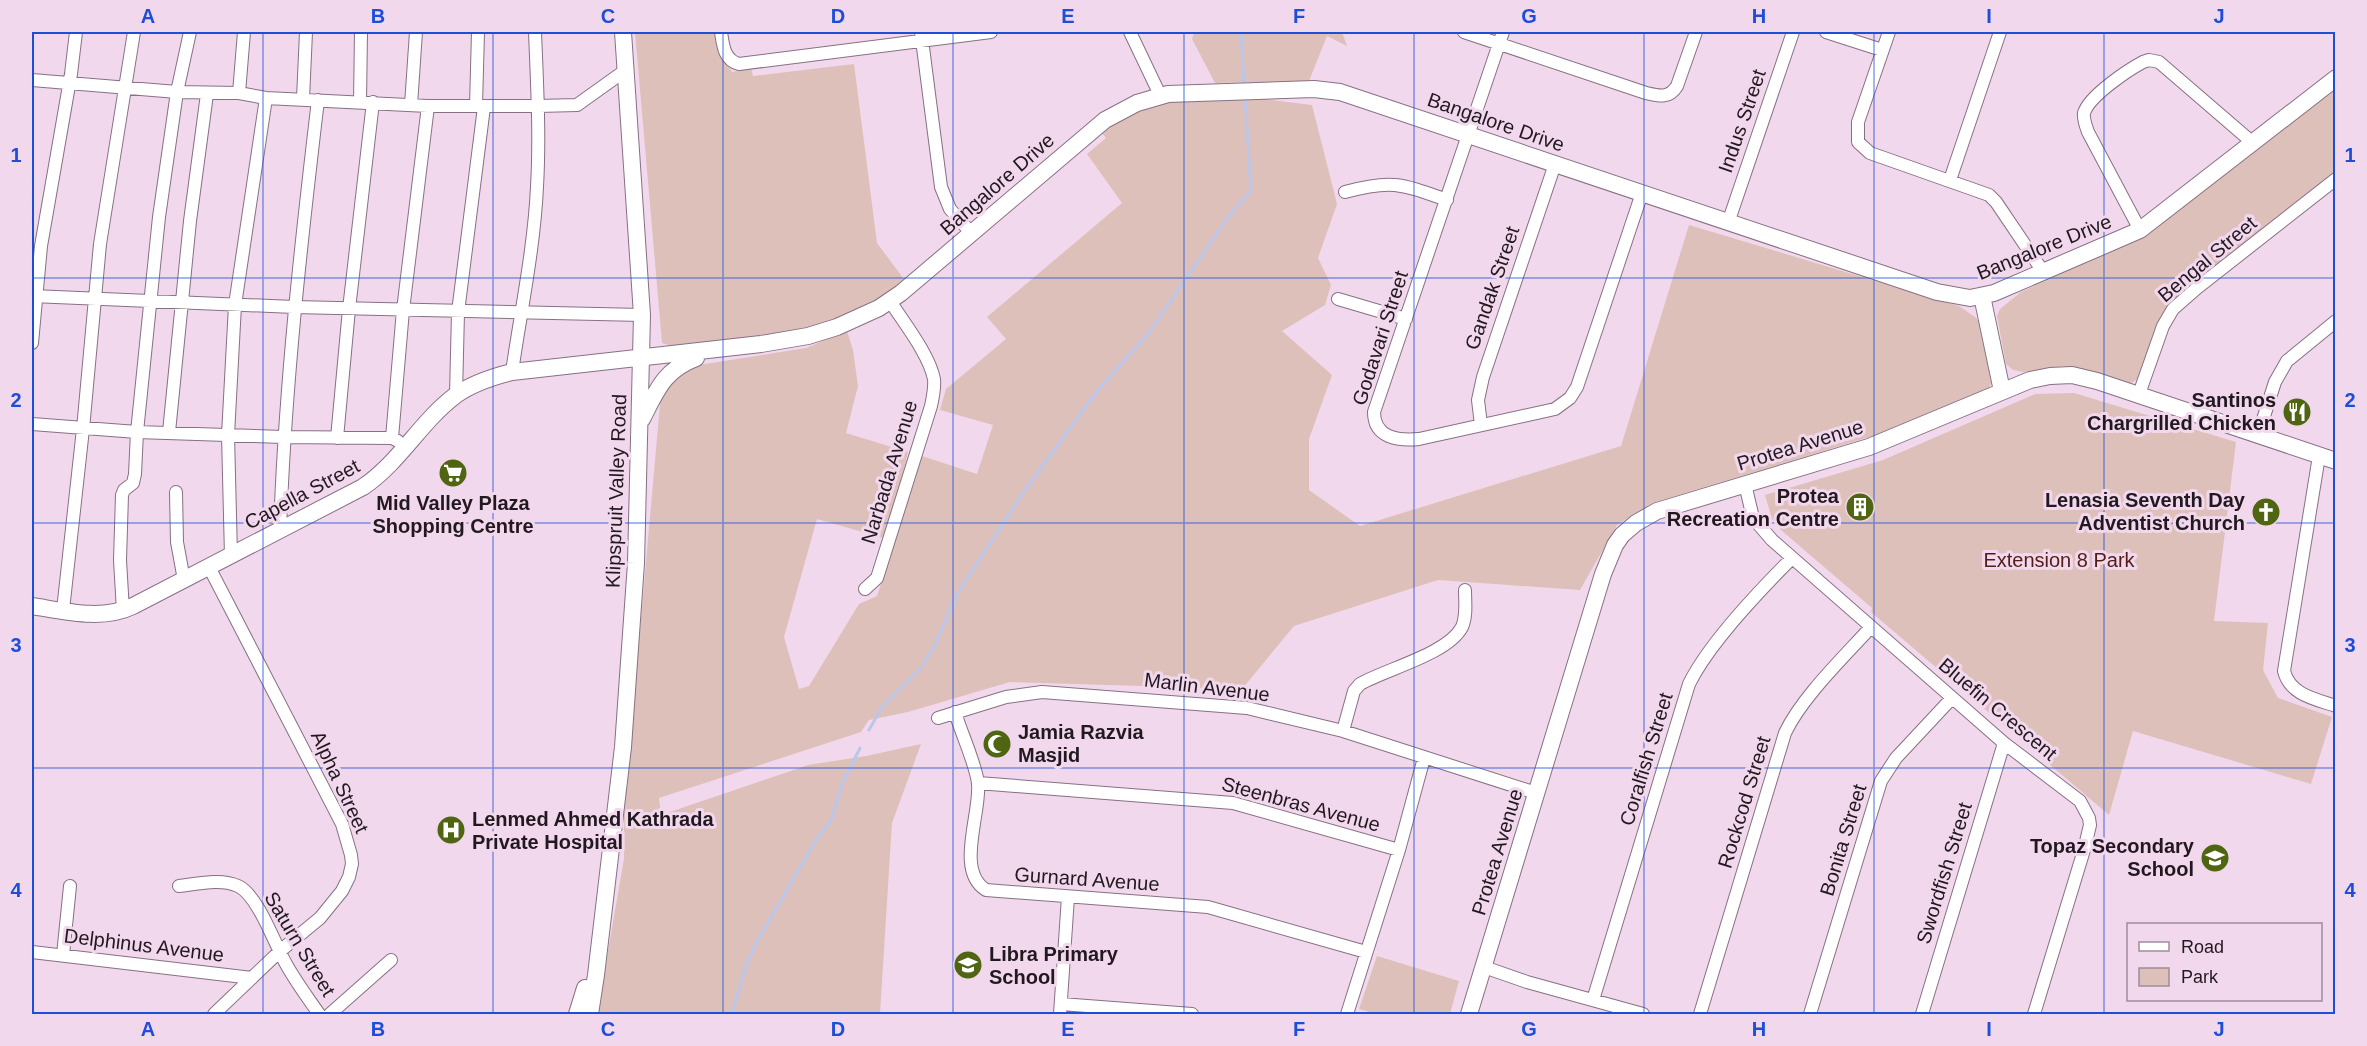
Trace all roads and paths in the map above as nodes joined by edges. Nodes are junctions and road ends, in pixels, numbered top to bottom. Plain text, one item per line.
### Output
1 (76, 32) edge
2 (134, 32) edge
3 (190, 32) edge
4 (244, 32) edge
5 (306, 32) edge
6 (361, 32) edge
7 (416, 32) edge
8 (478, 32) edge
9 (535, 32) edge
10 (623, 32) edge
11 (721, 32) edge
12 (991, 32) edge
13 (1130, 32) edge
14 (1464, 32) edge
15 (1696, 32) edge
16 (1793, 32) edge
17 (1826, 32) edge
18 (1889, 32) edge
19 (2000, 32) edge
20 (921, 37) edge
21 (1501, 37) edge
22 (1882, 50) junction
23 (626, 70) junction
24 (2336, 78) edge
25 (32, 80) edge
26 (69, 83) junction
27 (125, 87) junction
28 (177, 92) junction
29 (239, 93) junction
30 (207, 94) junction
31 (1160, 95) junction
32 (266, 98) junction
33 (303, 99) junction
34 (318, 100) junction
35 (366, 102) junction
36 (411, 105) junction
37 (428, 106) junction
38 (538, 106) junction
39 (480, 107) junction
40 (1468, 135) junction
41 (2253, 143) junction
42 (1555, 164) junction
43 (2336, 179) edge
44 (1950, 180) junction
45 (1345, 192) dead end
46 (1642, 193) junction
47 (1447, 200) junction
48 (1728, 223) junction
49 (2140, 230) junction
50 (972, 234) junction
51 (36, 245) edge
52 (2044, 273) junction
53 (34, 296) edge
54 (1982, 296) junction
55 (94, 299) junction
56 (1338, 299) dead end
57 (890, 301) junction
58 (150, 303) junction
59 (182, 303) junction
60 (235, 305) junction
61 (294, 307) junction
62 (349, 309) junction
63 (403, 310) junction
64 (520, 311) junction
65 (458, 312) junction
66 (642, 315) junction
67 (1406, 319) junction
68 (2336, 321) edge
69 (32, 343) edge
70 (713, 351) junction
71 (641, 358) junction
72 (512, 372) junction
73 (2002, 391) junction
74 (2139, 394) junction
75 (456, 395) junction
76 (640, 421) junction
77 (32, 424) edge
78 (1481, 425) junction
79 (83, 429) junction
80 (137, 432) junction
81 (169, 432) junction
82 (228, 435) junction
83 (2258, 435) junction
84 (283, 437) junction
85 (337, 438) junction
86 (392, 438) junction
87 (407, 447) junction
88 (2319, 456) junction
89 (2336, 461) edge
90 (1745, 483) junction
91 (176, 492) dead end
92 (280, 530) junction
93 (231, 556) junction
94 (1791, 558) junction
95 (209, 567) junction
96 (184, 580) junction
97 (865, 589) dead end
98 (1465, 590) dead end
99 (32, 606) edge
100 (63, 610) junction
101 (123, 611) junction
102 (1871, 627) junction
103 (1952, 698) junction
104 (2336, 706) edge
105 (955, 712) junction
106 (938, 718) dead end
107 (1342, 731) junction
108 (2004, 743) junction
109 (1425, 758) junction
110 (978, 783) junction
111 (1536, 793) junction
112 (1399, 850) junction
113 (70, 886) dead end
114 (179, 886) dead end
115 (1068, 897) junction
116 (598, 950) junction
117 (280, 951) junction
118 (32, 952) edge
119 (1366, 952) junction
120 (63, 955) junction
121 (391, 960) dead end
122 (1484, 967) junction
123 (252, 978) junction
124 (1593, 1000) junction
125 (1061, 1009) edge
126 (214, 1014) edge
127 (320, 1014) edge
128 (330, 1014) edge
129 (577, 1014) edge
130 (590, 1014) edge
131 (1192, 1014) edge
132 (1347, 1014) edge
133 (1470, 1014) edge
134 (1643, 1014) edge
135 (1700, 1014) edge
136 (1810, 1014) edge
137 (1922, 1014) edge
138 (2034, 1014) edge

1 - 26 street
2 - 27 street
3 - 28 street
4 - 29 street
5 - 33 street
6 - 35 street
7 - 36 street
8 - 39 street
9 - 38 street
10 - 23 street, Klipspruit Valley Road
11 - 20 street
12 - 20 street
13 - 31 street
14 - 21 street
15 - 21 street
16 - 48 street, Indus Street
17 - 22 street
18 - 22 street
19 - 44 street
20 - 50 street
21 - 40 street, Godavari Street
22 - 44 street
23 - 38 street
23 - 66 street, Klipspruit Valley Road
24 - 41 street, Bangalore Drive
25 - 26 street
26 - 27 street
26 - 51 street
27 - 28 street
27 - 55 street
28 - 30 street
28 - 58 street
29 - 30 street
29 - 32 street
30 - 59 street
31 - 40 street, Bangalore Drive
31 - 50 street, Bangalore Drive
32 - 33 street
32 - 60 street
33 - 34 street
34 - 35 street
34 - 61 street
35 - 36 street
35 - 62 street
36 - 37 street
37 - 39 street
37 - 63 street
38 - 39 street
38 - 64 street
39 - 65 street
40 - 42 street, Bangalore Drive
40 - 47 street, Godavari Street
41 - 49 street, Bangalore Drive
41 - 49 street
42 - 46 street, Bangalore Drive
42 - 78 street, Gandak Street
43 - 74 street, Bengal Street
44 - 52 street
45 - 47 street
46 - 48 street, Bangalore Drive
46 - 78 street, Godavari Street
47 - 67 street, Godavari Street
48 - 54 street, Bangalore Drive
49 - 52 street, Bangalore Drive
50 - 57 street, Bangalore Drive
51 - 53 street
52 - 54 street, Bangalore Drive
53 - 55 street
53 - 69 street
54 - 73 street
55 - 58 street
55 - 79 street
56 - 67 street
57 - 70 street, Bangalore Drive
57 - 97 street, Narbada Avenue
58 - 59 street
58 - 80 street
59 - 60 street
59 - 81 street
60 - 61 street
60 - 82 street
61 - 62 street
61 - 84 street
62 - 63 street
62 - 85 street
63 - 65 street
63 - 86 street
64 - 65 street
64 - 66 street
64 - 72 street
65 - 75 street
66 - 71 street, Klipspruit Valley Road
67 - 78 street, Godavari Street
68 - 83 street
70 - 71 street, Bangalore Drive
70 - 76 street
71 - 72 street, Capella Street
71 - 76 street, Klipspruit Valley Road
72 - 75 street, Capella Street
73 - 74 street, Protea Avenue
73 - 90 street, Protea Avenue
74 - 83 street, Protea Avenue
75 - 87 street, Capella Street
76 - 116 street, Klipspruit Valley Road
77 - 79 street
79 - 80 street
79 - 100 street
80 - 81 street
80 - 101 street
81 - 82 street
82 - 84 street
82 - 93 street
83 - 88 street, Protea Avenue
84 - 85 street
84 - 92 street
85 - 86 street
86 - 87 street
87 - 92 street, Capella Street
88 - 89 street, Protea Avenue
88 - 104 street
90 - 94 street, Bluefin Crescent
90 - 111 street, Protea Avenue
91 - 96 street
92 - 93 street, Capella Street
93 - 95 street, Capella Street
94 - 102 street, Bluefin Crescent
94 - 124 street, Coralfish Street
95 - 96 street, Capella Street
95 - 117 street, Alpha Street
96 - 101 street, Capella Street
98 - 107 street
99 - 100 street, Capella Street
100 - 101 street, Capella Street
102 - 103 street, Bluefin Crescent
102 - 135 street, Rockcod Street
103 - 108 street, Bluefin Crescent
103 - 136 street, Bonita Street
105 - 106 street, Marlin Avenue
105 - 107 street, Marlin Avenue
105 - 110 street, Gurnard Avenue
107 - 109 street, Marlin Avenue
108 - 137 street, Swordfish Street
108 - 138 street, Bluefin Crescent
109 - 111 street, Marlin Avenue
109 - 112 street
110 - 112 street, Steenbras Avenue
110 - 115 street, Gurnard Avenue
111 - 122 street, Protea Avenue
112 - 119 street
113 - 120 street
114 - 117 street, Saturn Street
115 - 119 street, Gurnard Avenue
115 - 125 street
116 - 129 street, Klipspruit Valley Road
116 - 130 street, Klipspruit Valley Road
117 - 123 street, Alpha Street
117 - 127 street, Saturn Street
118 - 120 street, Delphinus Avenue
119 - 132 street
120 - 123 street, Delphinus Avenue
121 - 128 street
122 - 124 street
122 - 133 street, Protea Avenue
123 - 126 street, Alpha Street
124 - 134 street
125 - 131 street

